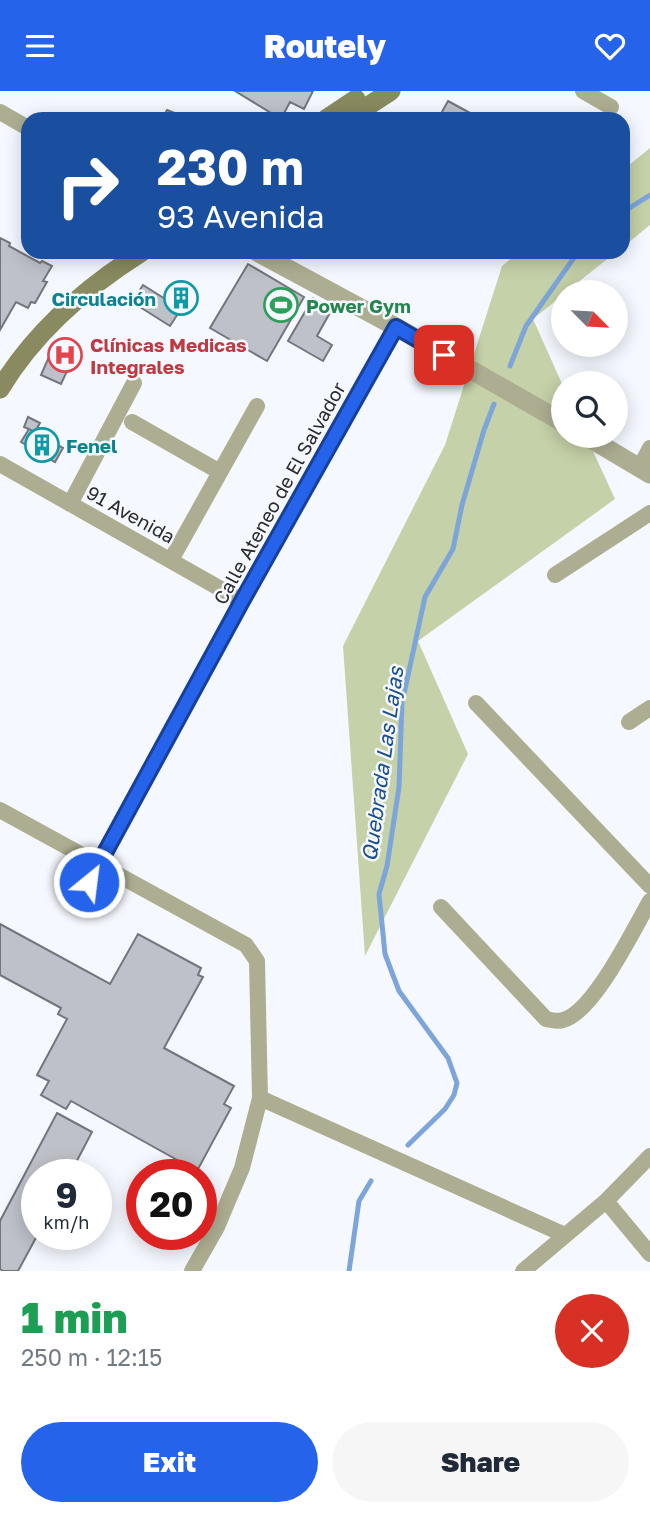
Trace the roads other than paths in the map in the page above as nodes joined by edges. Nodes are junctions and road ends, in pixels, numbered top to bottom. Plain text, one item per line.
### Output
1 (369, 91) edge
2 (391, 91) edge
3 (583, 91) edge
4 (611, 107) dead end
5 (337, 112) edge
6 (359, 112) edge
7 (0, 113) edge
8 (21, 124) edge
9 (112, 259) edge
10 (131, 259) edge
11 (270, 259) edge
12 (396, 327) junction
13 (0, 369) edge
14 (134, 383) dead end
15 (0, 390) edge
16 (257, 406) dead end
17 (551, 416) edge
18 (132, 422) dead end
19 (606, 448) edge
20 (650, 448) edge
21 (0, 464) edge
22 (645, 471) edge
23 (220, 472) junction
24 (70, 504) junction
25 (650, 513) edge
26 (171, 561) junction
27 (555, 575) dead end
28 (242, 601) junction
29 (476, 703) dead end
30 (650, 708) edge
31 (629, 722) dead end
32 (0, 810) edge
33 (99, 864) junction
34 (650, 886) edge
35 (79, 901) dead end
36 (650, 901) edge
37 (440, 907) dead end
38 (260, 1098) junction
39 (650, 1156) edge
40 (606, 1201) junction
41 (565, 1234) junction
42 (650, 1254) edge
43 (192, 1271) edge
44 (523, 1271) edge

1 - 5 main road
2 - 6 main road
3 - 4 street
7 - 8 street
9 - 13 main road
10 - 15 main road
11 - 12 street
12 - 17 street
12 - 28 street, Calle Ateneo de El Salvador
14 - 24 street
16 - 23 street
18 - 23 street
19 - 22 street
20 - 22 street
21 - 24 street, 91 Avenida
23 - 26 street
24 - 26 street, 91 Avenida
25 - 27 street
26 - 28 street, 91 Avenida
28 - 33 street, Calle Ateneo de El Salvador
29 - 34 street
30 - 31 street
32 - 33 street
33 - 35 lane
33 - 38 street
36 - 37 street
38 - 41 street
38 - 43 street
39 - 40 street
40 - 41 street
40 - 42 street
41 - 44 street

